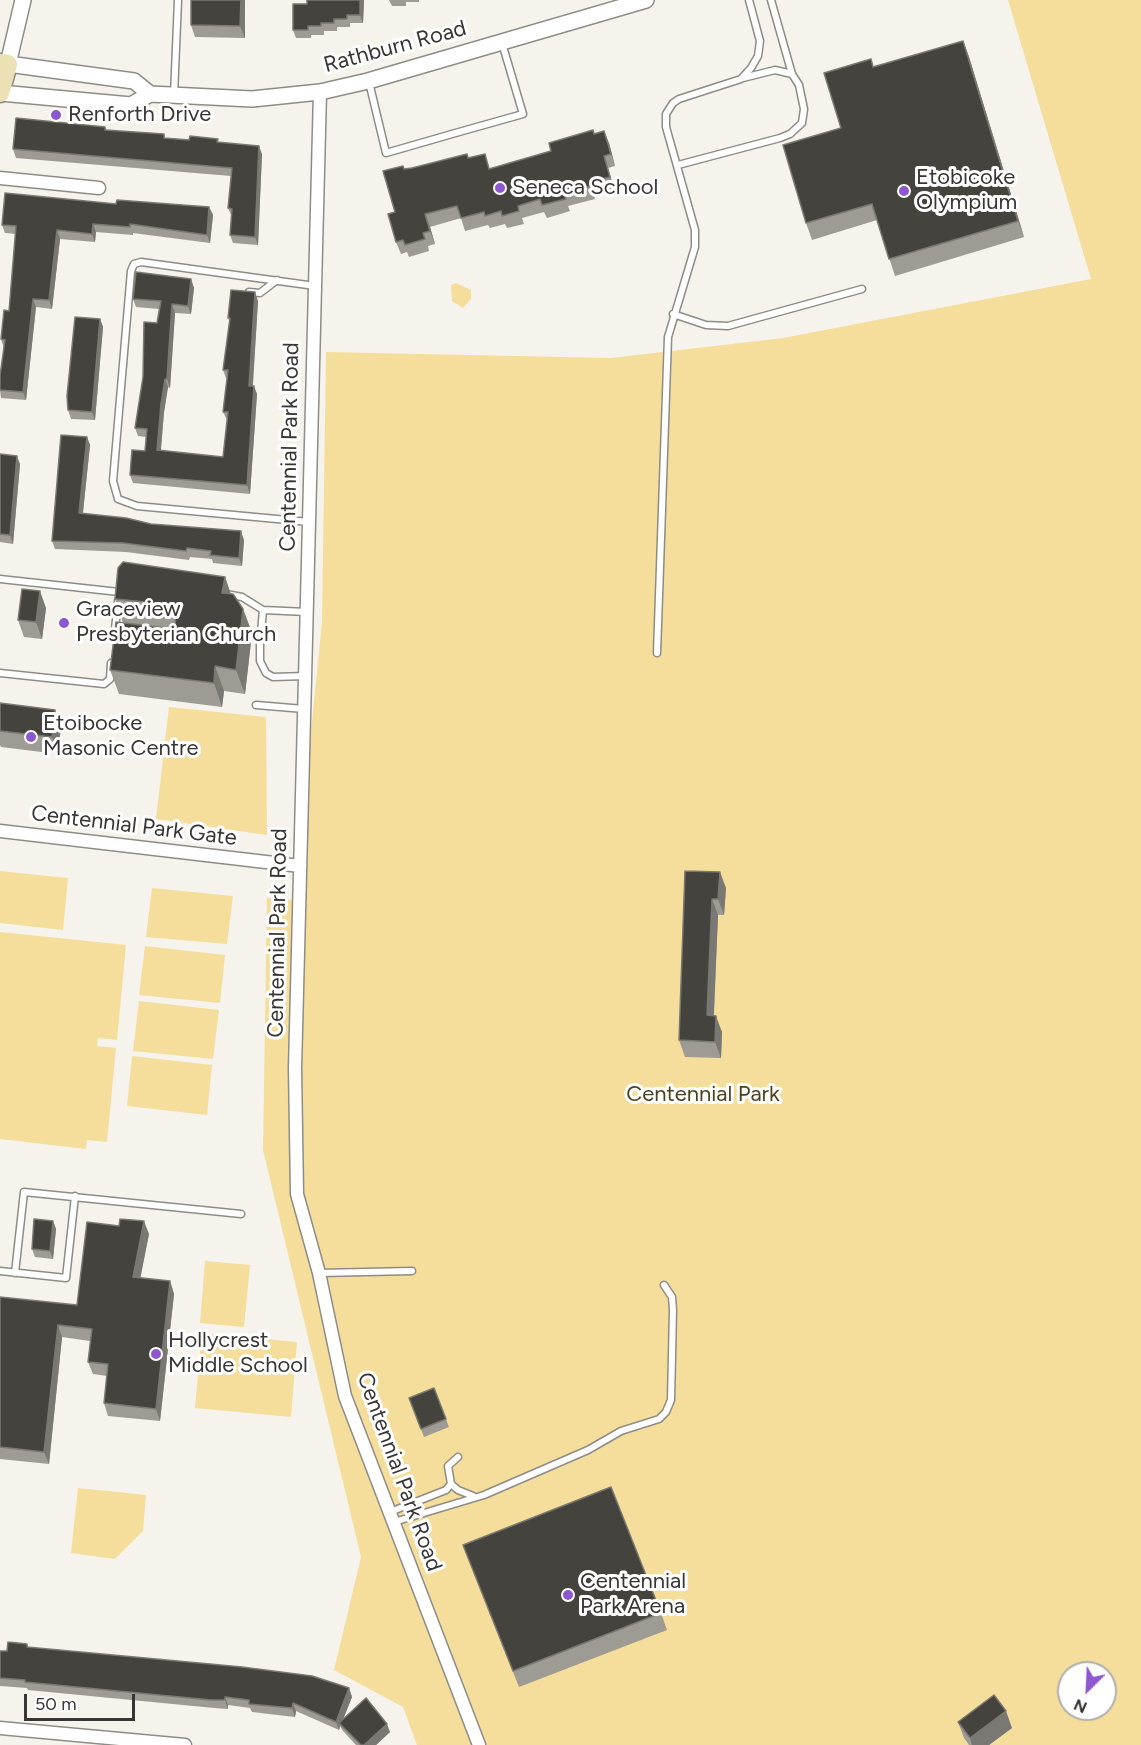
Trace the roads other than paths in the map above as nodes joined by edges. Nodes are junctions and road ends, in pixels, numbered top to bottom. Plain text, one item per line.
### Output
1 (23, 0) edge
2 (178, 0) edge
3 (646, 0) edge
4 (749, 0) edge
5 (771, 0) edge
6 (502, 44) junction
7 (4, 63) edge
8 (792, 74) junction
9 (741, 79) junction
10 (368, 81) junction
11 (320, 92) junction
12 (0, 93) edge
13 (150, 94) junction
14 (174, 97) junction
15 (678, 165) junction
16 (0, 178) edge
17 (99, 188) dead end
18 (277, 280) junction
19 (316, 286) junction
20 (862, 289) dead end
21 (242, 292) edge
22 (673, 314) junction
23 (310, 522) junction
24 (0, 579) edge
25 (125, 584) edge
26 (119, 592) junction
27 (214, 592) edge
28 (263, 610) junction
29 (308, 612) junction
30 (115, 636) edge
31 (657, 653) dead end
32 (112, 657) edge
33 (0, 673) edge
34 (306, 676) junction
35 (256, 705) dead end
36 (305, 709) junction
37 (0, 831) edge
38 (300, 866) junction
39 (75, 1196) junction
40 (241, 1214) dead end
41 (0, 1271) edge
42 (412, 1271) dead end
43 (15, 1273) junction
44 (319, 1273) junction
45 (664, 1286) dead end
46 (458, 1457) dead end
47 (451, 1485) junction
48 (474, 1496) junction
49 (391, 1517) junction
50 (0, 1728) edge
51 (185, 1745) edge
52 (479, 1745) edge

1 - 7 street
2 - 14 lane
3 - 6 street, Rathburn Road
4 - 9 lane
5 - 8 lane
6 - 10 street, Rathburn Road
6 - 10 lane
7 - 12 main road
7 - 13 street, Rathburn Road
8 - 9 lane
8 - 15 lane
9 - 15 lane
10 - 11 street, Rathburn Road
11 - 14 street, Rathburn Road
11 - 19 street, Centennial Park Road
12 - 13 street, Rathburn Road
13 - 14 street, Rathburn Road
15 - 22 lane
16 - 17 street
18 - 19 lane
18 - 21 lane
18 - 23 lane
19 - 23 street, Centennial Park Road
20 - 22 lane
22 - 31 lane
23 - 29 street, Centennial Park Road
24 - 26 lane
25 - 26 lane
26 - 30 lane
27 - 28 lane
28 - 29 lane
28 - 34 lane
29 - 34 street, Centennial Park Road
32 - 33 lane
34 - 36 street, Centennial Park Road
35 - 36 lane
36 - 38 street, Centennial Park Road
37 - 38 street, Centennial Park Gate
38 - 44 street, Centennial Park Road
39 - 40 lane
39 - 43 lane
39 - 43 lane
41 - 43 lane
42 - 44 lane
44 - 49 street, Centennial Park Road
45 - 48 lane
46 - 47 lane
47 - 48 lane
47 - 49 lane
48 - 49 lane
49 - 52 street, Centennial Park Road
50 - 51 street

